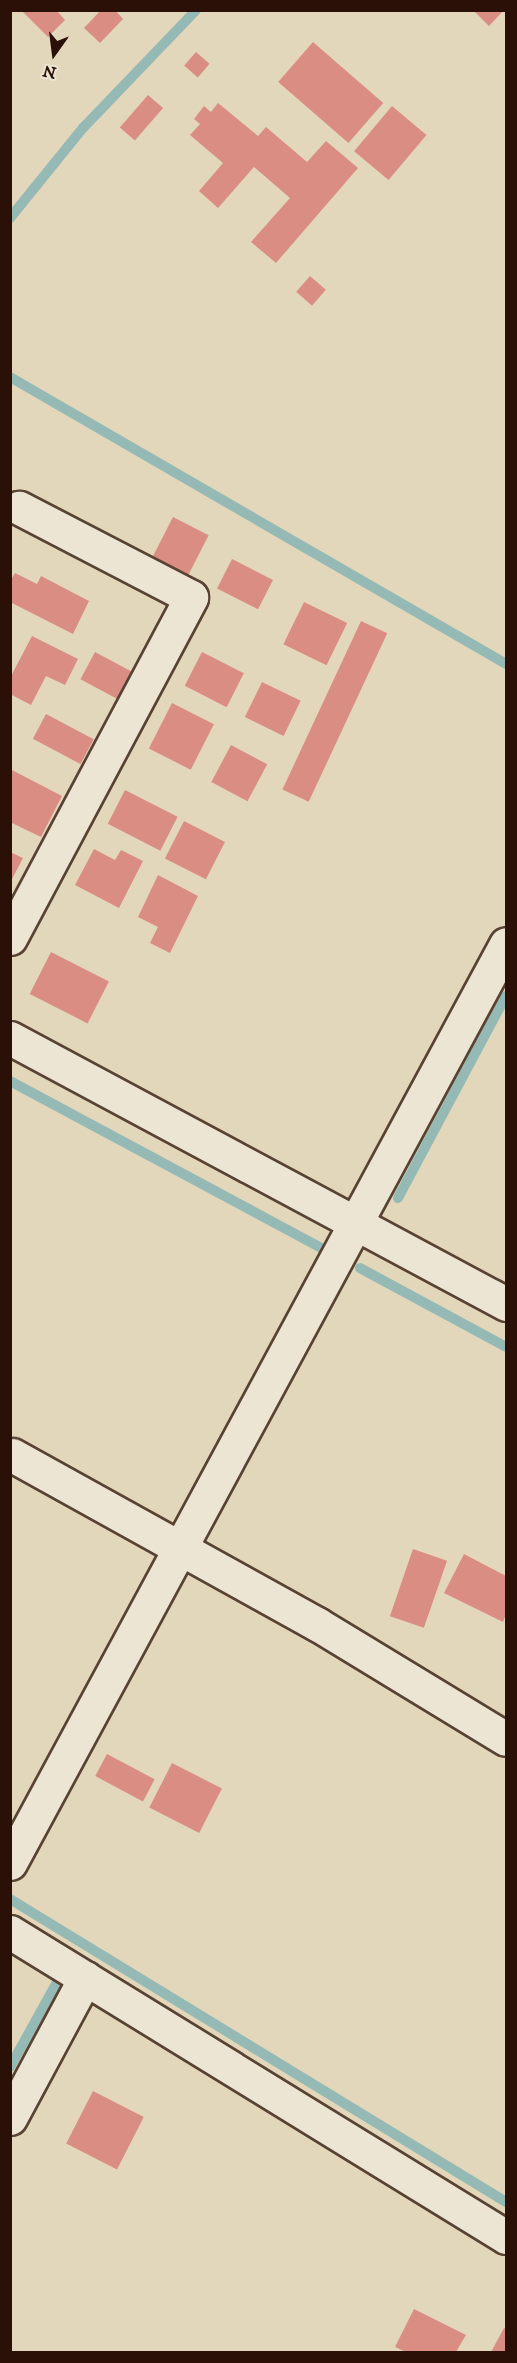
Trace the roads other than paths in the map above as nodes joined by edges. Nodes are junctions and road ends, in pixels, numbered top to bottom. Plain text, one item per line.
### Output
1 (19, 508) dead end
2 (10, 938) edge
3 (507, 944) edge
4 (10, 1038) edge
5 (355, 1223) junction
6 (507, 1304) edge
7 (12, 1455) dead end
8 (179, 1550) junction
9 (507, 1739) edge
10 (10, 1863) edge
11 (10, 1932) edge
12 (85, 1978) junction
13 (10, 2118) edge
14 (507, 2237) edge

1 - 2 street
3 - 5 street
4 - 5 street
5 - 6 street
5 - 8 street
7 - 8 street
8 - 9 street
8 - 10 street
11 - 12 street
12 - 13 street
12 - 14 street

